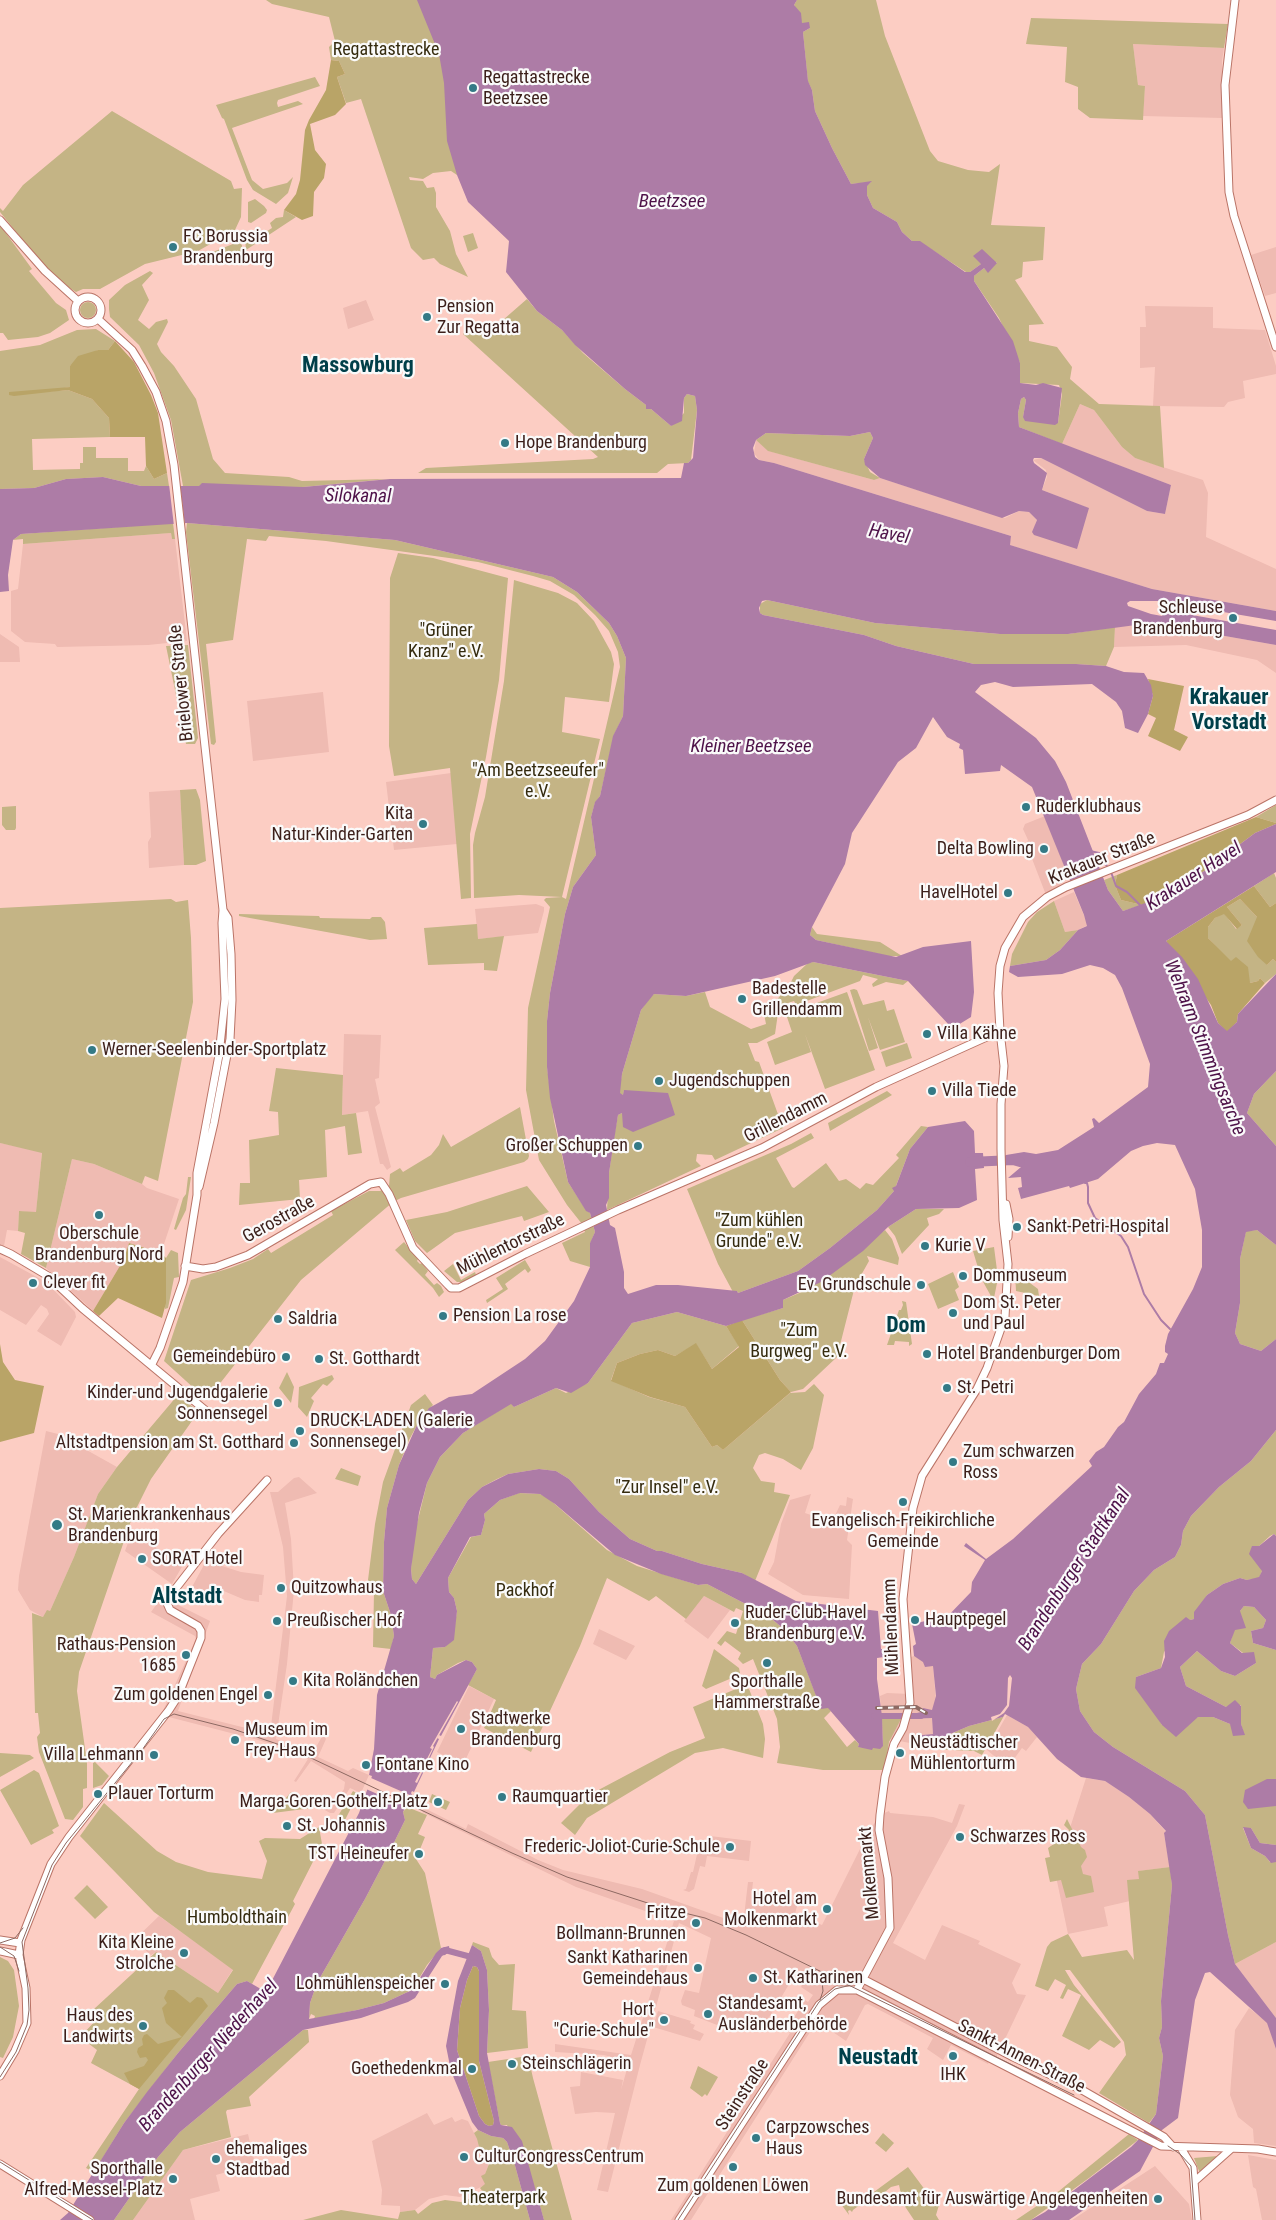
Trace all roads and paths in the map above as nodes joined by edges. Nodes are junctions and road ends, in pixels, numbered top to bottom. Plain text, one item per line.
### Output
1 (1235, 0) edge
2 (0, 220) edge
3 (78, 301) junction
4 (98, 319) junction
5 (1276, 347) edge
6 (1276, 800) edge
7 (1000, 1031) junction
8 (584, 1227) joint
9 (0, 1249) edge
10 (1006, 1251) joint
11 (185, 1266) junction
12 (452, 1288) joint
13 (152, 1364) junction
14 (205, 1410) dead end
15 (267, 1480) dead end
16 (891, 1759) joint
17 (0, 1940) edge
18 (20, 1943) junction
19 (0, 1951) edge
20 (20, 1955) junction
21 (862, 1979) junction
22 (857, 1990) junction
23 (0, 2076) edge
24 (1177, 2147) junction
25 (1231, 2149) junction
26 (1276, 2152) edge
27 (0, 2164) edge
28 (1195, 2181) junction
29 (90, 2220) edge
30 (679, 2220) edge
31 (1197, 2220) edge

1 - 5 main road
2 - 3 main road
3 - 4 main road
3 - 4 main road
4 - 11 main road, Brielower Straße
6 - 7 main road, Krakauer Straße
7 - 8 main road, Grillendamm
7 - 10 main road, Krakauer Straße
8 - 12 main road, Mühlentorstraße
9 - 13 main road
10 - 16 main road, Mühlendamm
11 - 12 main road, Gerostraße
11 - 13 main road, Brielower Straße
13 - 14 main road
15 - 18 main road
16 - 21 main road, Molkenmarkt
17 - 18 main road
18 - 20 main road
19 - 20 main road
20 - 23 main road
21 - 22 main road
21 - 24 main road, Sankt-Annen-Straße
22 - 24 main road, Sankt-Annen-Straße
22 - 30 main road, Steinstraße
24 - 25 main road
24 - 28 main road
25 - 26 main road
25 - 28 main road
27 - 29 main road
28 - 31 main road

